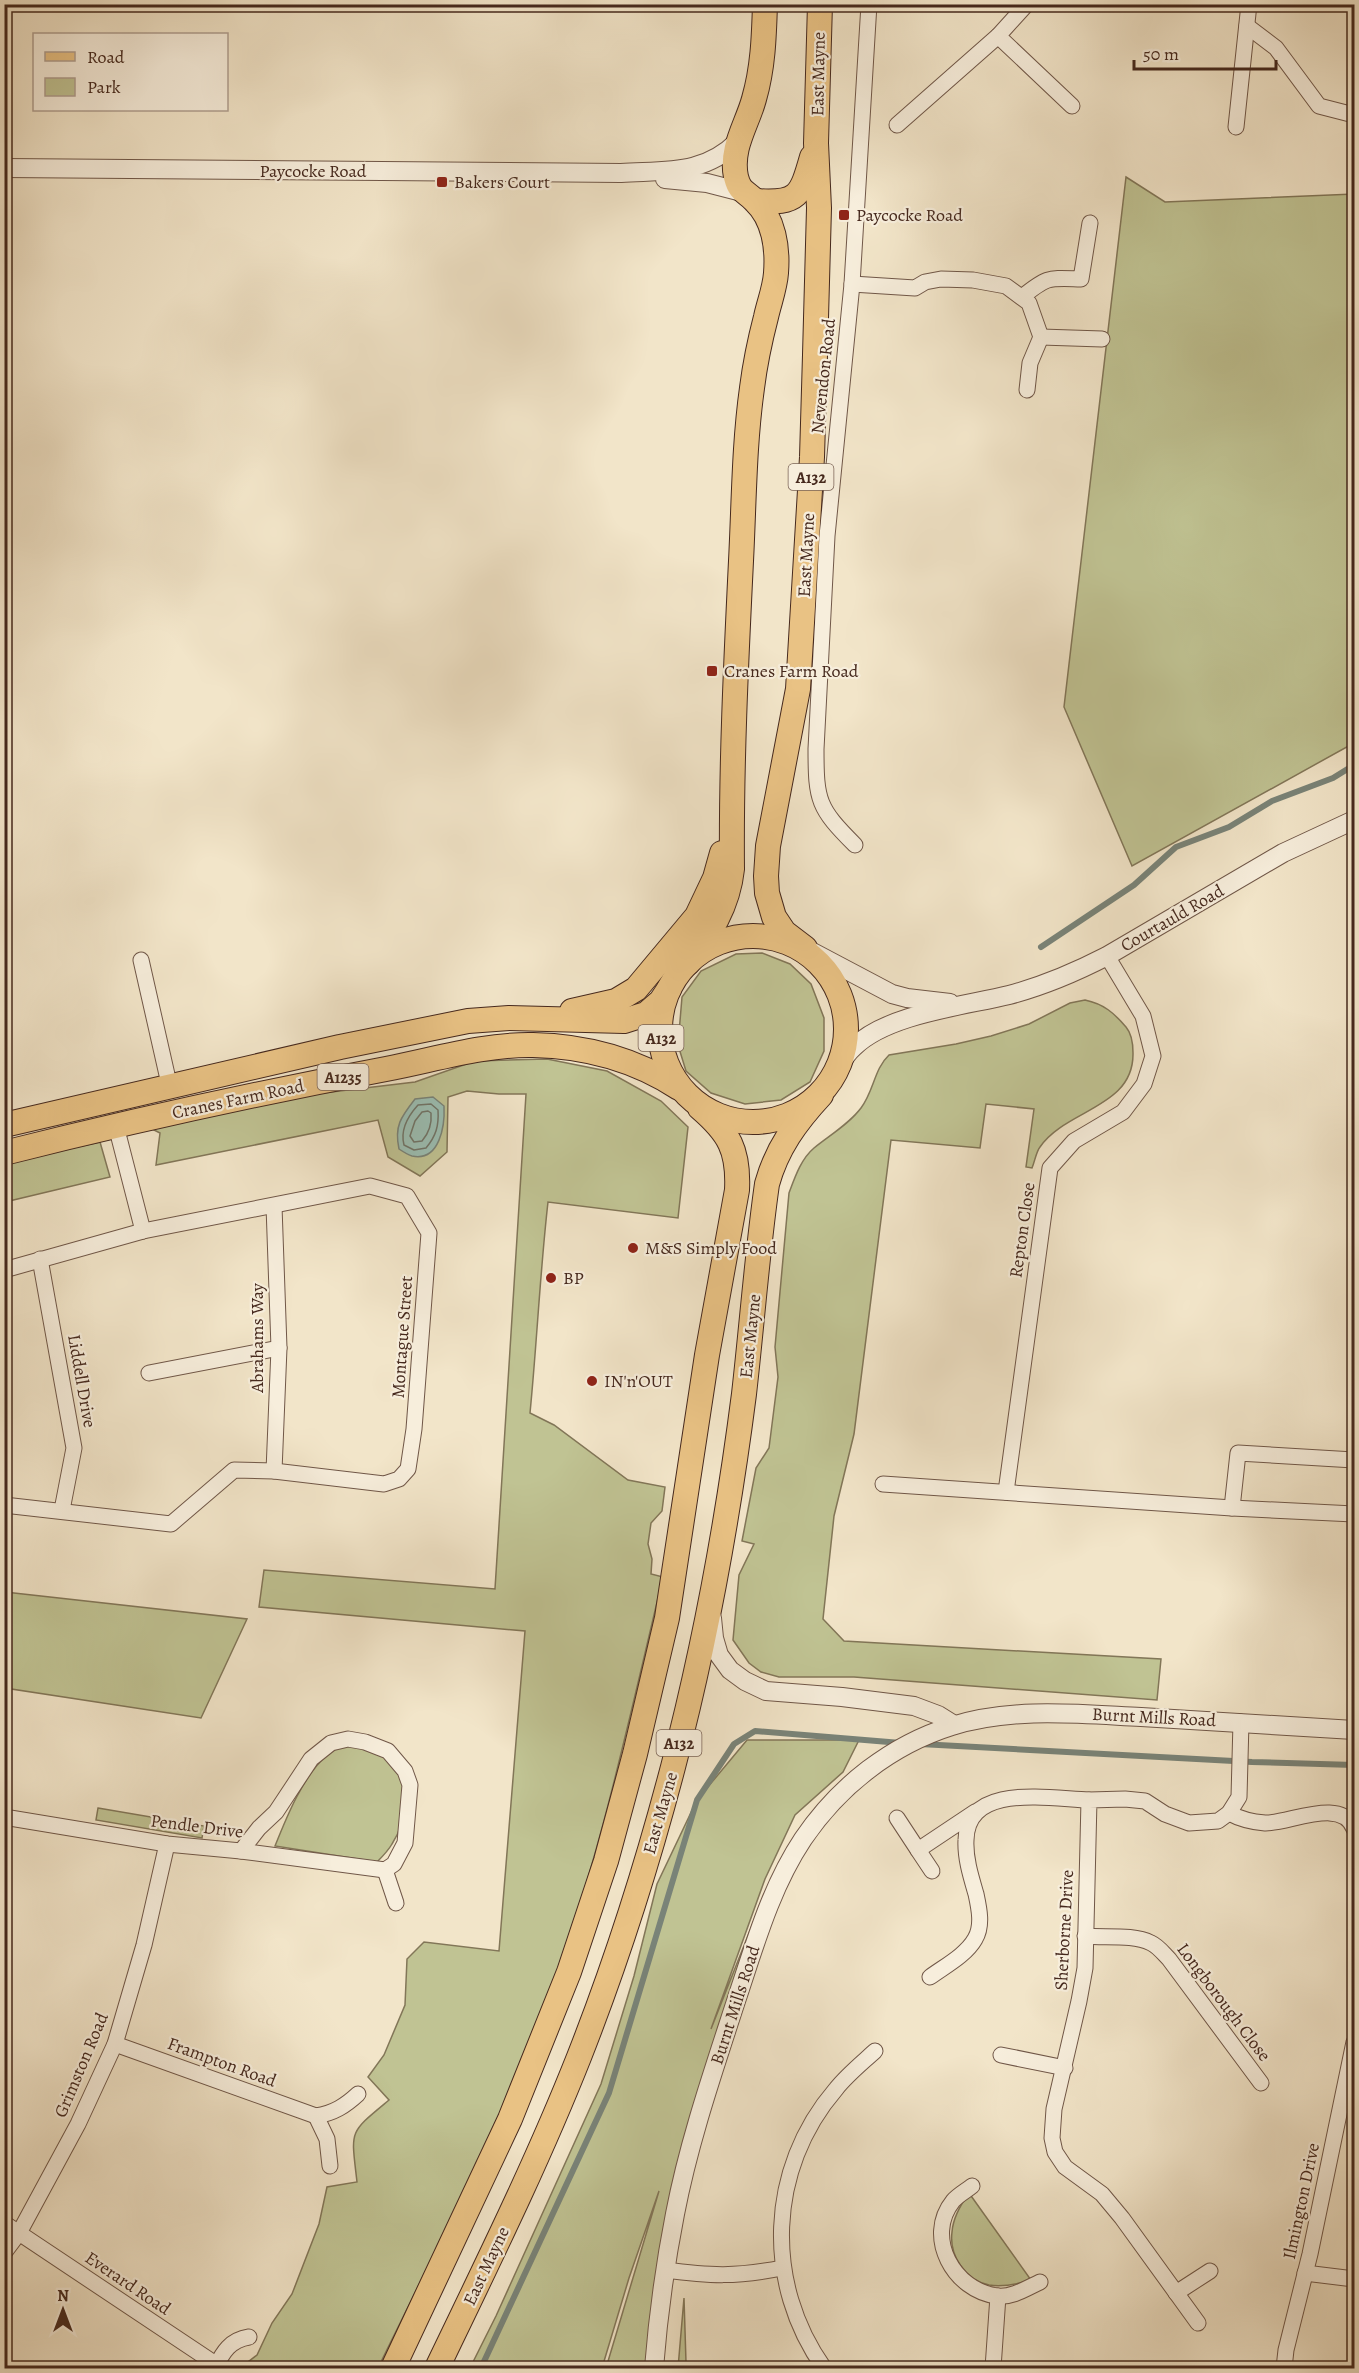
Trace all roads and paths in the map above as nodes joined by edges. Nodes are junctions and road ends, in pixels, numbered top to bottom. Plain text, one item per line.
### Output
1 (765, 4) edge
2 (820, 4) edge
3 (869, 4) edge
4 (1027, 4) edge
5 (1249, 4) edge
6 (1247, 26) junction
7 (998, 36) junction
8 (1072, 106) dead end
9 (1354, 115) edge
10 (897, 125) dead end
11 (1236, 127) dead end
12 (738, 141) junction
13 (816, 143) junction
14 (4, 168) edge
15 (621, 173) junction
16 (749, 196) junction
17 (1090, 223) dead end
18 (852, 284) junction
19 (1022, 297) junction
20 (1041, 337) junction
21 (1102, 339) dead end
22 (1027, 390) dead end
23 (732, 806) junction
24 (1354, 820) edge
25 (855, 845) dead end
26 (805, 948) junction
27 (1107, 956) junction
28 (141, 960) dead end
29 (688, 963) junction
30 (669, 990) junction
31 (982, 1000) junction
32 (509, 1018) junction
33 (837, 1069) junction
34 (170, 1088) junction
35 (679, 1088) junction
36 (820, 1095) junction
37 (700, 1108) junction
38 (4, 1125) edge
39 (116, 1126) junction
40 (4, 1153) edge
41 (274, 1206) junction
42 (143, 1231) junction
43 (40, 1259) junction
44 (4, 1270) edge
45 (279, 1348) junction
46 (149, 1373) dead end
47 (1354, 1460) edge
48 (274, 1471) junction
49 (883, 1484) dead end
50 (1006, 1492) junction
51 (4, 1505) edge
52 (1232, 1508) junction
53 (62, 1510) junction
54 (1354, 1514) edge
55 (717, 1563) junction
56 (1241, 1722) junction
57 (954, 1725) junction
58 (1354, 1730) edge
59 (1089, 1800) junction
60 (975, 1812) junction
61 (1229, 1813) junction
62 (4, 1817) edge
63 (897, 1818) dead end
64 (1354, 1826) edge
65 (167, 1844) junction
66 (241, 1851) junction
67 (918, 1851) junction
68 (385, 1870) junction
69 (932, 1871) dead end
70 (396, 1903) dead end
71 (1085, 1936) junction
72 (930, 1977) dead end
73 (1354, 2042) edge
74 (115, 2044) junction
75 (875, 2051) dead end
76 (1001, 2055) dead end
77 (1065, 2068) junction
78 (1260, 2083) dead end
79 (358, 2094) dead end
80 (1347, 2115) edge
81 (316, 2116) junction
82 (330, 2166) dead end
83 (972, 2186) dead end
84 (4, 2223) edge
85 (19, 2233) junction
86 (4, 2253) edge
87 (782, 2268) junction
88 (665, 2270) junction
89 (1210, 2271) dead end
90 (1305, 2273) junction
91 (1354, 2280) edge
92 (1040, 2282) dead end
93 (1176, 2293) junction
94 (998, 2296) junction
95 (1198, 2323) dead end
96 (249, 2337) dead end
97 (216, 2367) edge
98 (393, 2368) edge
99 (437, 2368) edge
100 (654, 2368) edge
101 (824, 2368) edge
102 (993, 2368) edge
103 (1284, 2368) edge

1 - 12 main road, A132
2 - 13 main road, East Mayne / A132
3 - 18 street, Nevendon Road
4 - 7 street
5 - 6 street
6 - 9 street
6 - 11 street
7 - 8 street
7 - 10 street
12 - 15 street, Paycocke Road
12 - 16 main road, A132
13 - 16 main road, East Mayne / A132
13 - 26 main road, East Mayne / A132
14 - 15 street, Paycocke Road
15 - 16 street, Paycocke Road
16 - 23 main road, A132
17 - 19 street
18 - 19 street
18 - 25 street, Nevendon Road
19 - 20 street
20 - 21 street
20 - 22 street
23 - 29 main road, A132
23 - 32 main road
24 - 27 street, Courtauld Road
26 - 29 main road, A132
26 - 31 street, Courtauld Road
26 - 33 main road, A132
27 - 31 street, Courtauld Road
27 - 50 street, Repton Close
28 - 34 street
29 - 30 main road, A132
30 - 32 main road, Cranes Farm Road / A1235
30 - 35 main road, A132
31 - 33 street, Courtauld Road
32 - 34 main road, Cranes Farm Road / A1235
33 - 36 main road, A132
34 - 38 main road, Cranes Farm Road / A1235
35 - 37 main road, A132
35 - 39 main road, Cranes Farm Road / A1235
36 - 37 main road, A132
36 - 55 main road, East Mayne / A132
37 - 98 main road, East Mayne / A132
39 - 40 main road, Cranes Farm Road / A1235
39 - 42 street
41 - 42 street, Montague Street
41 - 45 street, Abrahams Way
41 - 48 street, Montague Street
42 - 43 street, Montague Street
43 - 44 street, Montague Street
43 - 53 street, Liddell Drive
45 - 46 street
45 - 48 street, Abrahams Way
47 - 52 street
48 - 53 street, Montague Street
49 - 50 street
50 - 52 street
51 - 53 street, Montague Street
52 - 54 street
55 - 57 street
55 - 99 main road, East Mayne / A132
56 - 57 street, Burnt Mills Road
56 - 58 street, Burnt Mills Road
56 - 61 street
57 - 88 street, Burnt Mills Road
59 - 60 street
59 - 61 street
59 - 71 street, Sherborne Drive
60 - 67 street
60 - 72 street
61 - 64 street
62 - 65 street, Pendle Drive
63 - 67 street
65 - 66 street, Pendle Drive
65 - 74 street, Grimston Road
66 - 68 street, Pendle Drive
66 - 68 street
67 - 69 street
68 - 70 street
71 - 77 street, Sherborne Drive
71 - 78 street, Longborough Close
73 - 80 street, Ilmington Drive
74 - 81 street, Frampton Road
74 - 85 street, Grimston Road
75 - 87 street
76 - 77 street
77 - 93 street, Sherborne Drive
79 - 81 street
80 - 90 street, Ilmington Drive
81 - 82 street
83 - 94 street
84 - 85 street, Everard Road
85 - 86 street, Grimston Road
85 - 97 street, Everard Road
87 - 88 street
87 - 101 street
88 - 100 street, Burnt Mills Road
89 - 93 street
90 - 91 street
90 - 103 street, Ilmington Drive
92 - 94 street
93 - 95 street, Sherborne Drive
94 - 102 street
96 - 97 street

